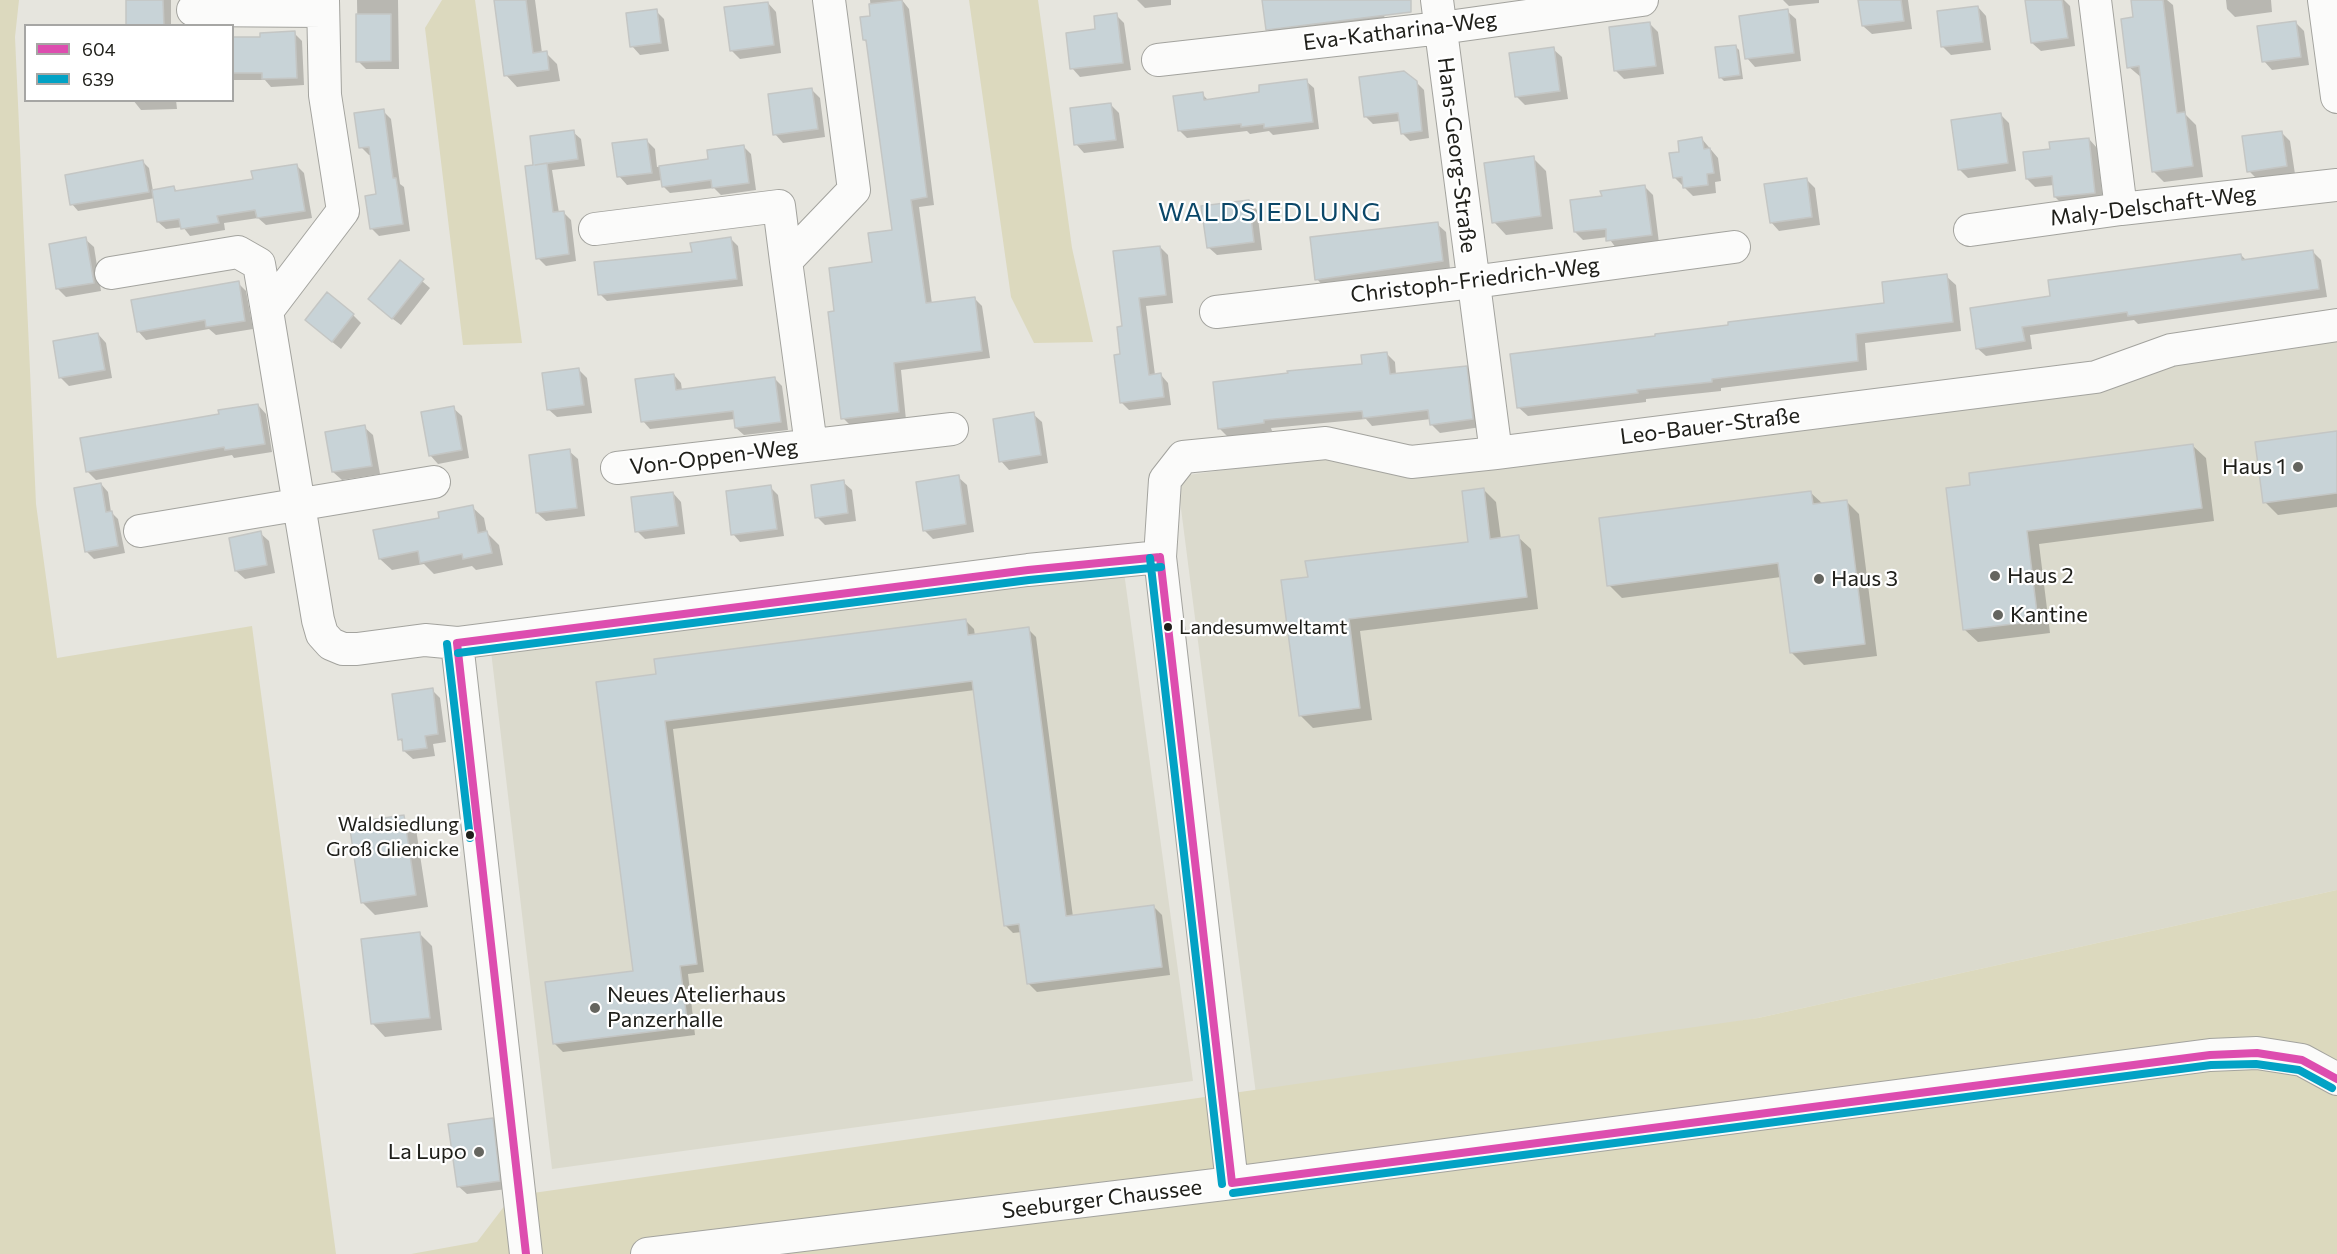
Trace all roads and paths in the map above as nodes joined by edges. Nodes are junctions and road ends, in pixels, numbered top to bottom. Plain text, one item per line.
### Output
1 (829, 0) edge
2 (1642, 0) edge
3 (2095, 0) edge
4 (2324, 0) edge
5 (323, 5) edge
6 (193, 10) dead end
7 (1439, 14) edge
8 (1158, 60) dead end
9 (2337, 97) edge
10 (2337, 185) edge
11 (2121, 209) junction
12 (595, 229) dead end
13 (1970, 230) dead end
14 (1734, 247) dead end
15 (786, 261) junction
16 (111, 273) dead end
17 (1473, 282) junction
18 (267, 311) junction
19 (1216, 312) dead end
20 (2337, 326) edge
21 (952, 429) dead end
22 (811, 445) junction
23 (1496, 453) junction
24 (617, 468) dead end
25 (434, 482) dead end
26 (299, 504) junction
27 (140, 531) dead end
28 (1160, 557) junction
29 (457, 643) junction
30 (2337, 1079) edge
31 (1232, 1183) junction
32 (526, 1254) edge
33 (647, 1254) edge

1 - 15 street
2 - 7 street, Eva-Katharina-Weg
3 - 11 street
4 - 9 street
5 - 6 street
5 - 18 street
7 - 8 street, Eva-Katharina-Weg
7 - 17 street, Hans-Georg-Straße
10 - 11 street, Maly-Delschaft-Weg
11 - 13 street, Maly-Delschaft-Weg
12 - 15 street, Von-Oppen-Weg
14 - 17 street, Christoph-Friedrich-Weg
15 - 22 street, Von-Oppen-Weg
16 - 18 street
17 - 19 street, Christoph-Friedrich-Weg
17 - 23 street, Hans-Georg-Straße
18 - 26 street
20 - 23 street, Leo-Bauer-Straße
21 - 22 street, Von-Oppen-Weg
22 - 24 street, Von-Oppen-Weg
23 - 28 street, Leo-Bauer-Straße
25 - 26 street
26 - 27 street
26 - 29 street
28 - 29 street
28 - 31 street, Leo-Bauer-Straße
29 - 32 street
30 - 31 street, Seeburger Chaussee
31 - 33 street, Seeburger Chaussee

